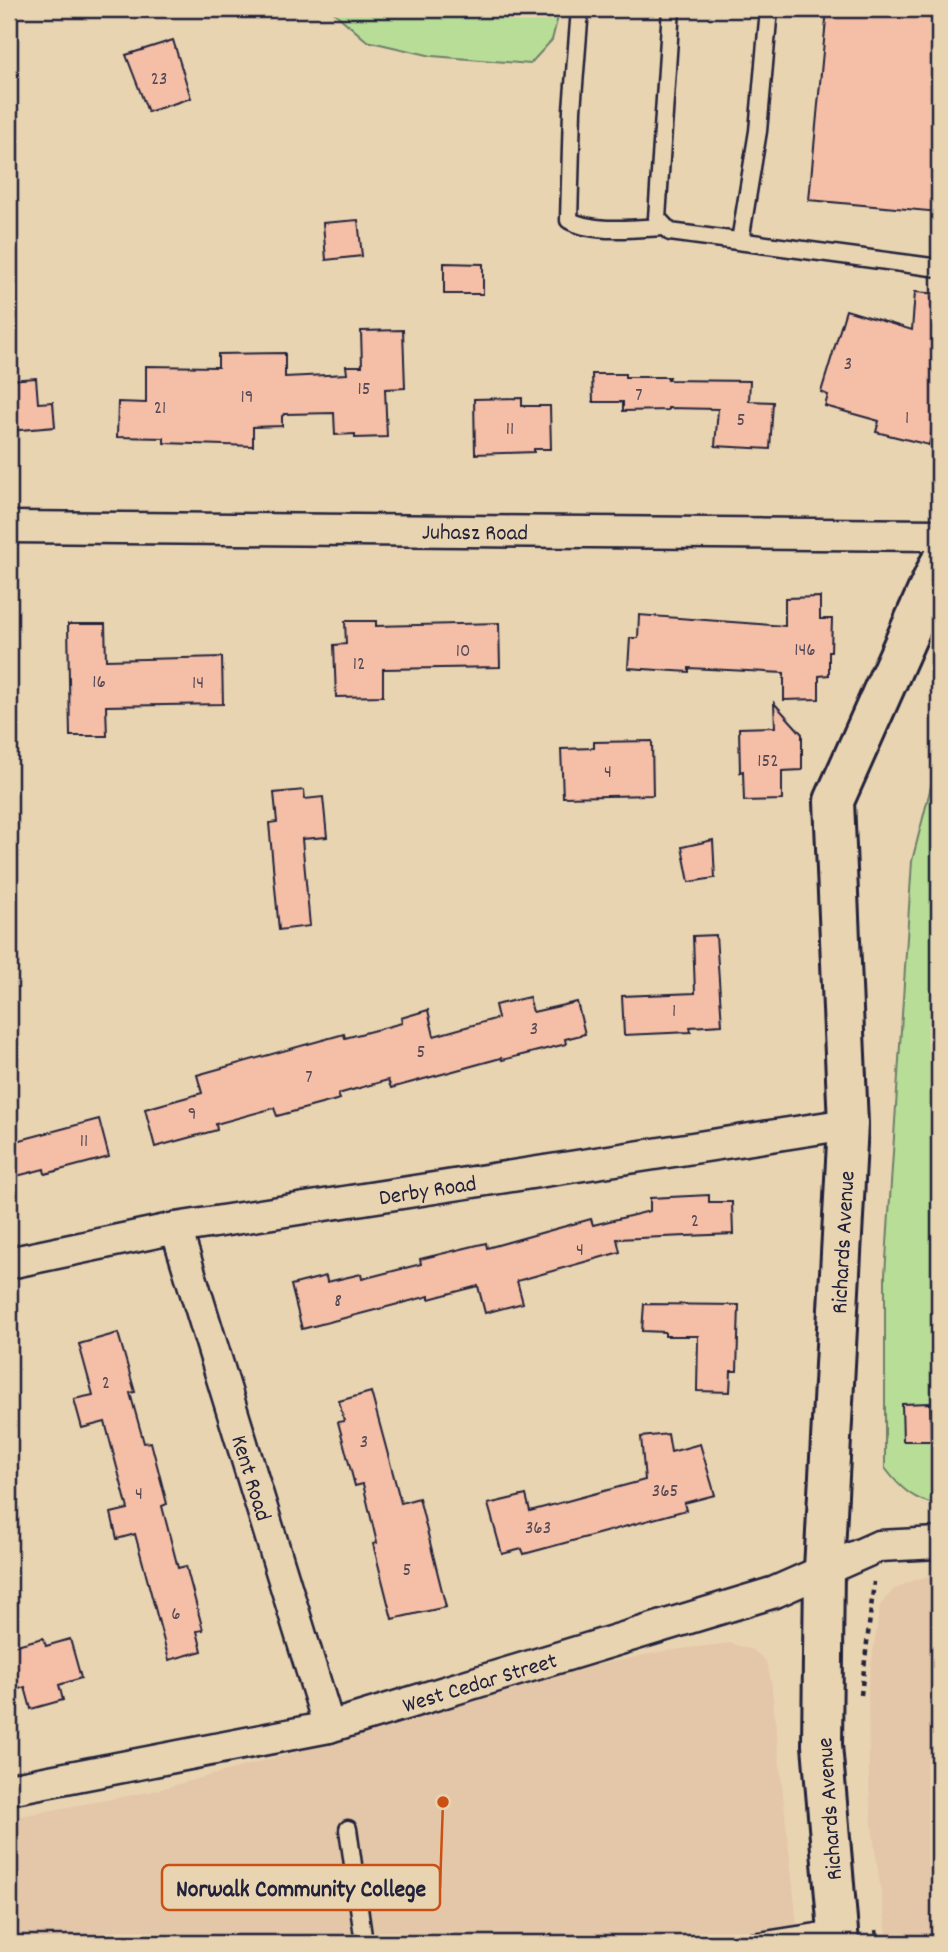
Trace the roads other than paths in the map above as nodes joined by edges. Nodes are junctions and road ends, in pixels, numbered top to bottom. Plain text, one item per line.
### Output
1 (580, 9) edge
2 (671, 9) edge
3 (769, 9) edge
4 (665, 227) junction
5 (740, 241) junction
6 (939, 268) edge
7 (9, 527) edge
8 (939, 535) edge
9 (939, 565) edge
10 (848, 1124) junction
11 (176, 1228) junction
12 (9, 1263) edge
13 (939, 1543) edge
14 (824, 1569) junction
15 (329, 1727) junction
16 (9, 1789) edge
17 (348, 1829) dead end
18 (838, 1936) edge
19 (364, 1943) edge
20 (747, 1943) edge

1 - 4 lane
2 - 4 lane
3 - 5 lane
4 - 5 lane
5 - 6 lane
7 - 8 street, Juhasz Road
9 - 10 street, Richards Avenue
10 - 11 street, Derby Road
10 - 14 street, Richards Avenue
11 - 12 street, Derby Road
11 - 15 street, Kent Road
13 - 14 street, West Cedar Street
14 - 15 street, West Cedar Street
14 - 18 street, Richards Avenue
15 - 16 street, West Cedar Street
17 - 19 lane
18 - 20 lane

